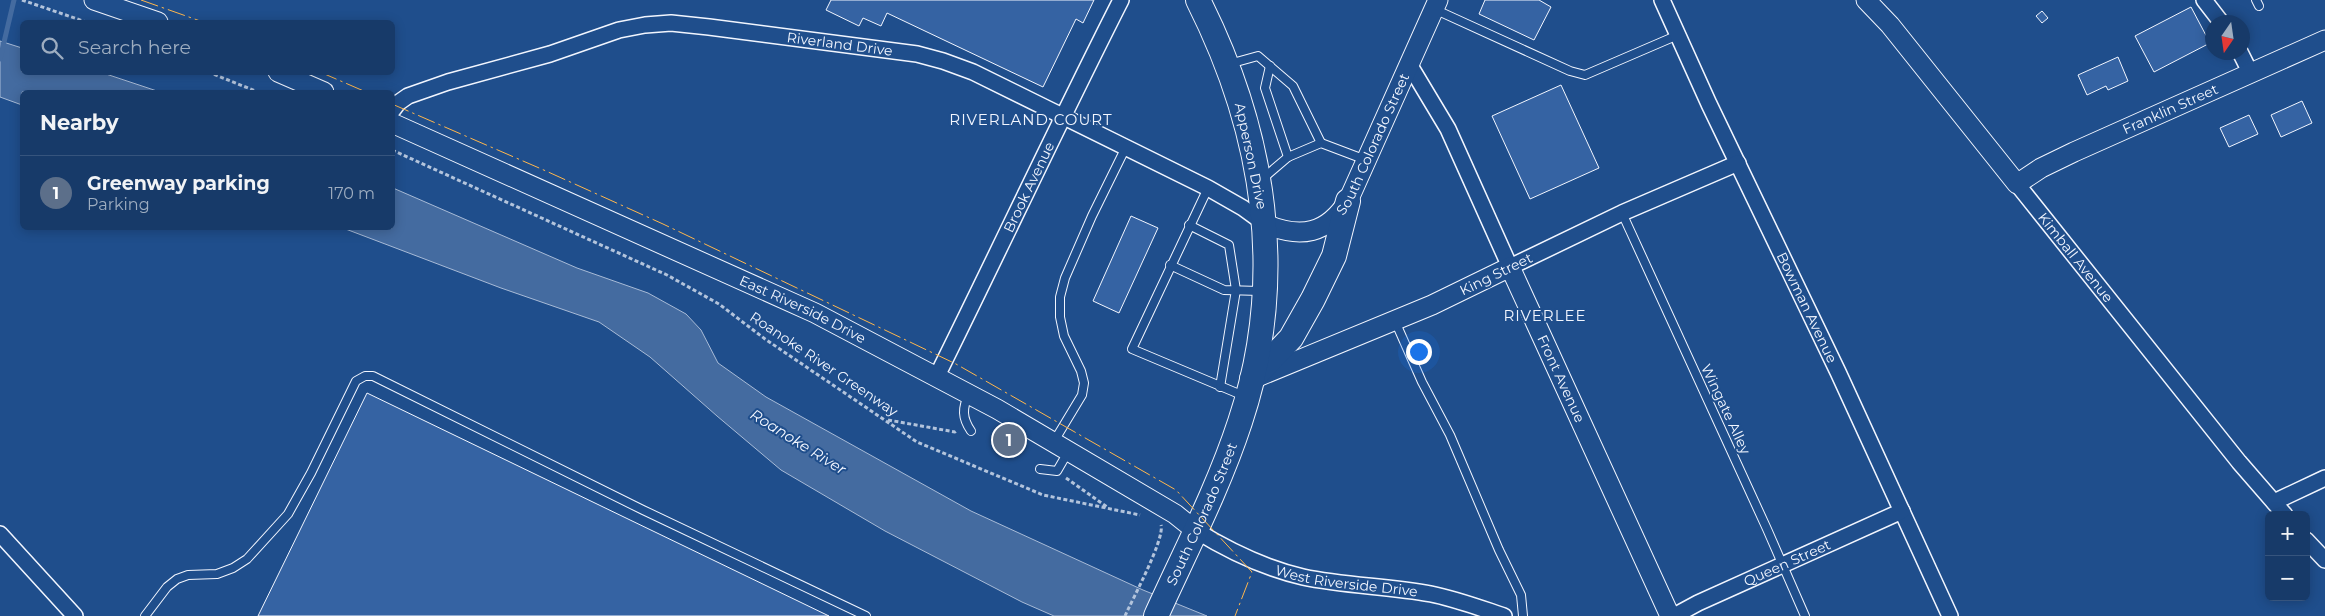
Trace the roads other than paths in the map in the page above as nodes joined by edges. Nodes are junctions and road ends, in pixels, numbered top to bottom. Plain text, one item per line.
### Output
1 (94, 0) edge
2 (1121, 0) edge
3 (1198, 0) edge
4 (1662, 0) edge
5 (1866, 0) edge
6 (2204, 0) edge
7 (1436, 5) edge
8 (2216, 15) edge
9 (152, 20) edge
10 (1678, 35) junction
11 (2325, 40) edge
12 (2244, 60) edge
13 (1409, 64) junction
14 (1228, 65) junction
15 (1270, 66) junction
16 (2251, 74) junction
17 (285, 75) edge
18 (319, 90) edge
19 (395, 107) edge
20 (1062, 115) junction
21 (395, 124) edge
22 (1321, 143) junction
23 (1126, 147) junction
24 (1288, 157) junction
25 (1366, 160) junction
26 (1738, 163) junction
27 (1260, 181) junction
28 (2017, 184) junction
29 (1208, 188) junction
30 (1348, 201) junction
31 (1622, 213) junction
32 (1265, 224) junction
33 (1189, 225) junction
34 (1170, 265) junction
35 (1510, 267) junction
36 (1236, 290) junction
37 (1265, 291) junction
38 (1395, 320) junction
39 (937, 376) junction
40 (1220, 387) junction
41 (1249, 388) junction
42 (969, 394) junction
43 (971, 431) dead end
44 (1061, 447) junction
45 (1040, 469) dead end
46 (2325, 478) edge
47 (2274, 502) junction
48 (1902, 511) junction
49 (2282, 511) edge
50 (1195, 530) junction
51 (0, 534) edge
52 (2310, 544) edge
53 (2325, 560) edge
54 (1782, 564) junction
55 (75, 616) edge
56 (145, 616) edge
57 (866, 616) edge
58 (1156, 616) edge
59 (1504, 616) edge
60 (1523, 616) edge
61 (1670, 616) edge
62 (1674, 616) edge
63 (1804, 616) edge
64 (1950, 616) edge

1 - 9 street
2 - 20 street, Brook Avenue
3 - 14 main road, Apperson Drive
4 - 10 street, Bowman Avenue
5 - 28 street, Kimball Avenue
6 - 8 street
7 - 10 lane
7 - 13 street, South Colorado Street
10 - 26 street, Bowman Avenue
11 - 16 street, Franklin Street
12 - 16 street
13 - 25 street, South Colorado Street
13 - 35 street, Front Avenue
14 - 15 lane
14 - 27 main road, Apperson Drive
15 - 22 lane
15 - 24 lane
16 - 28 street, Franklin Street
17 - 18 street
19 - 20 street, Riverland Drive
20 - 23 street, Riverland Drive
20 - 39 street, Brook Avenue
21 - 39 street, East Riverside Drive
22 - 24 lane
22 - 25 lane
23 - 29 street, Riverland Drive
23 - 44 lane
24 - 27 lane
25 - 30 street, South Colorado Street
26 - 31 street, King Street
26 - 48 street, Bowman Avenue
27 - 32 main road, Apperson Drive
28 - 47 street, Kimball Avenue
29 - 32 street, Riverland Drive
29 - 33 lane
30 - 32 street, South Colorado Street
30 - 41 main road
31 - 35 street, King Street
31 - 54 lane, Wingate Alley
32 - 37 main road, Apperson Drive
33 - 34 lane
33 - 36 lane
34 - 36 lane
34 - 40 lane
35 - 38 street, King Street
35 - 61 street, Front Avenue
36 - 37 lane
36 - 40 lane
37 - 41 main road, Apperson Drive
38 - 41 street, King Street
38 - 60 lane
39 - 42 street, East Riverside Drive
40 - 41 lane
41 - 50 main road, South Colorado Street
42 - 43 lane
42 - 44 street, East Riverside Drive
44 - 45 lane
44 - 50 street, East Riverside Drive
46 - 47 street
47 - 49 street, Kimball Avenue
48 - 54 street, Queen Street
48 - 64 street, Bowman Avenue
50 - 58 main road, South Colorado Street
50 - 59 street, West Riverside Drive
51 - 55 street
52 - 53 street
54 - 62 street, Queen Street
54 - 63 lane, Wingate Alley
56 - 57 lane

